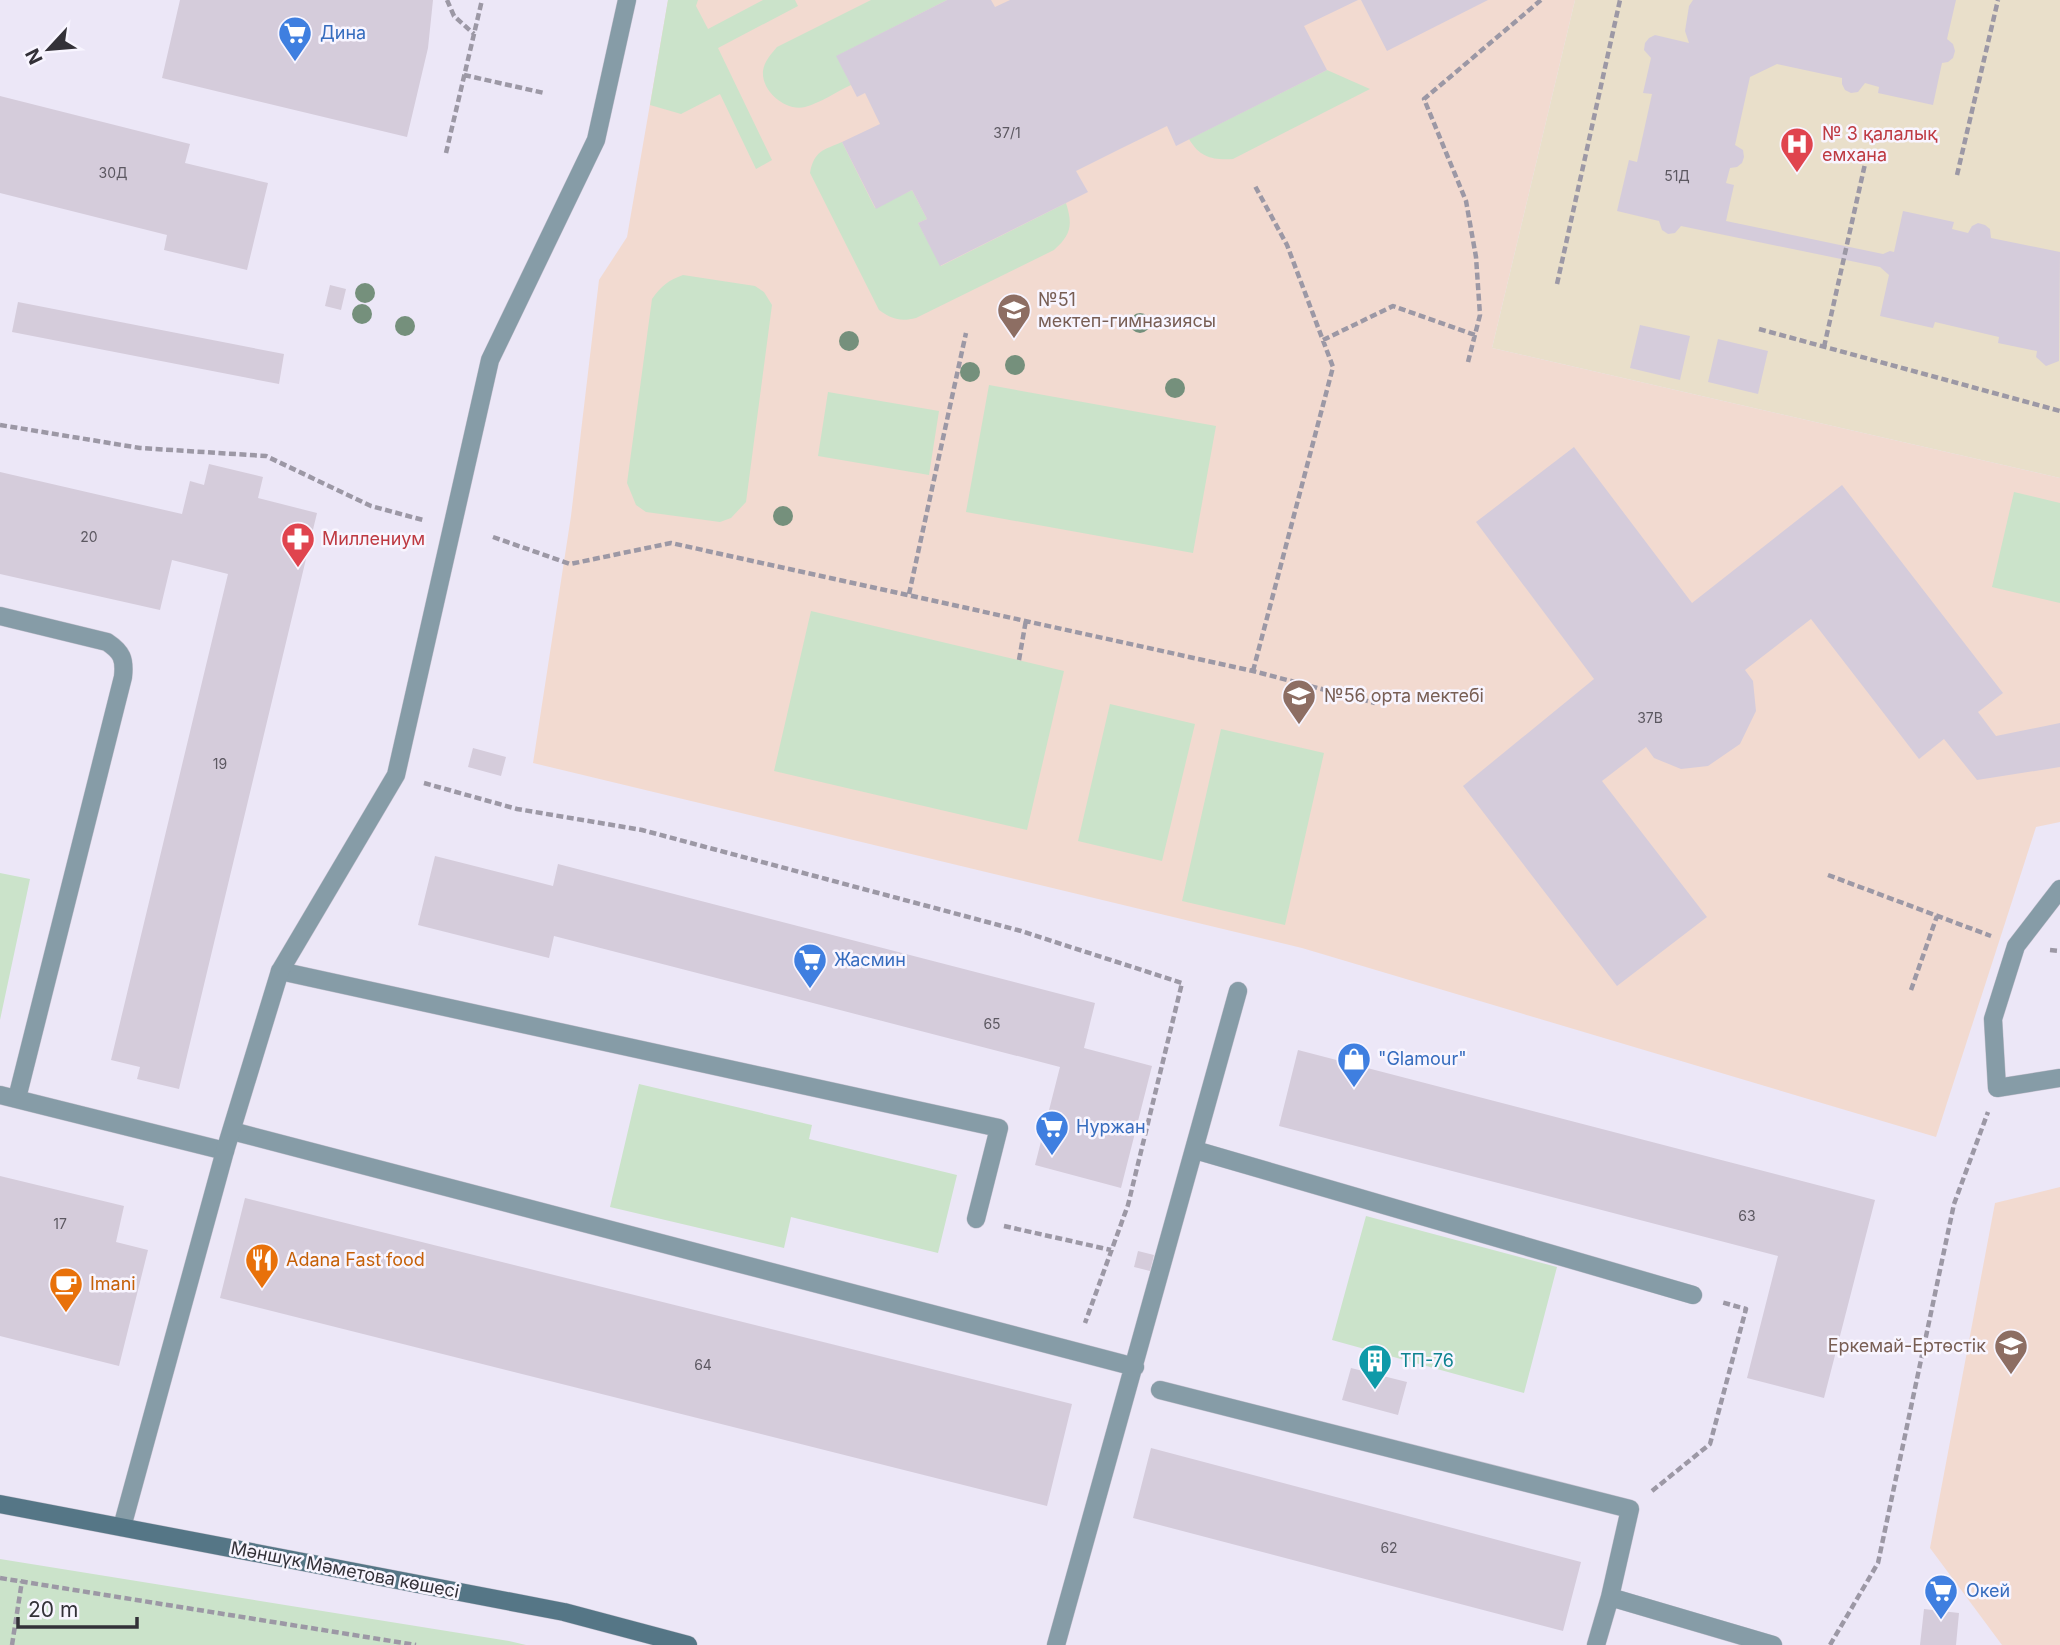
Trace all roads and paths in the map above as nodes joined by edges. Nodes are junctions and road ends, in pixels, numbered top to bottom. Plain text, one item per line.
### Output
1 (447, 0) edge
2 (482, 0) edge
3 (627, 0) edge
4 (1541, 0) edge
5 (1620, 0) edge
6 (1998, 0) edge
7 (474, 34) junction
8 (464, 75) junction
9 (544, 93) dead end
10 (446, 153) dead end
11 (1867, 155) dead end
12 (1957, 175) dead end
13 (1255, 186) dead end
14 (1557, 284) dead end
15 (1759, 329) dead end
16 (966, 333) dead end
17 (1475, 335) junction
18 (1323, 340) junction
19 (1824, 347) junction
20 (1468, 362) dead end
21 (2060, 411) edge
22 (0, 425) edge
23 (423, 520) dead end
24 (493, 537) dead end
25 (909, 594) junction
26 (0, 616) edge
27 (1026, 620) junction
28 (1019, 660) dead end
29 (1253, 671) junction
30 (1375, 703) dead end
31 (396, 775) junction
32 (1828, 875) dead end
33 (2060, 889) edge
34 (1937, 916) junction
35 (2016, 946) junction
36 (280, 971) junction
37 (1911, 990) dead end
38 (1238, 991) dead end
39 (2060, 1079) edge
40 (1997, 1088) junction
41 (9, 1097) edge
42 (232, 1131) junction
43 (1195, 1150) junction
44 (225, 1151) junction
45 (976, 1219) joint
46 (1111, 1250) junction
47 (1693, 1294) joint
48 (1074, 1351) junction
49 (1135, 1367) junction
50 (1160, 1390) dead end
51 (0, 1504) edge
52 (1630, 1509) junction
53 (122, 1527) junction
54 (0, 1578) edge
55 (22, 1581) junction
56 (1610, 1597) junction
57 (12, 1645) edge
58 (416, 1645) edge
59 (688, 1645) edge
60 (1056, 1645) edge
61 (1597, 1645) edge
62 (1773, 1645) edge
63 (1830, 1645) edge

1 - 7 path
2 - 7 path
3 - 31 street
4 - 17 path
5 - 14 path
6 - 12 path
7 - 8 path
8 - 9 path
8 - 10 path
11 - 19 path
13 - 18 path
15 - 19 path
16 - 25 path
17 - 18 path
17 - 20 path
18 - 29 path
19 - 21 path
22 - 23 path
24 - 25 path
25 - 27 path
26 - 41 street
27 - 28 path
27 - 29 path
29 - 30 path
31 - 36 street
31 - 46 path
32 - 34 path
33 - 35 street
34 - 35 path
34 - 37 path
35 - 40 street
36 - 42 street
36 - 45 street
38 - 43 street
39 - 40 street
40 - 63 path
41 - 44 street
42 - 44 street
42 - 48 street
43 - 47 street
43 - 49 street
44 - 53 street
45 - 46 path
46 - 48 path
47 - 52 path
48 - 49 street
49 - 60 street
50 - 52 street
51 - 53 street, Мәншүк Мәметова көшесі
52 - 56 street
53 - 59 street, Мәншүк Мәметова көшесі
54 - 55 path
55 - 57 path
55 - 58 path
56 - 61 street
56 - 62 street

